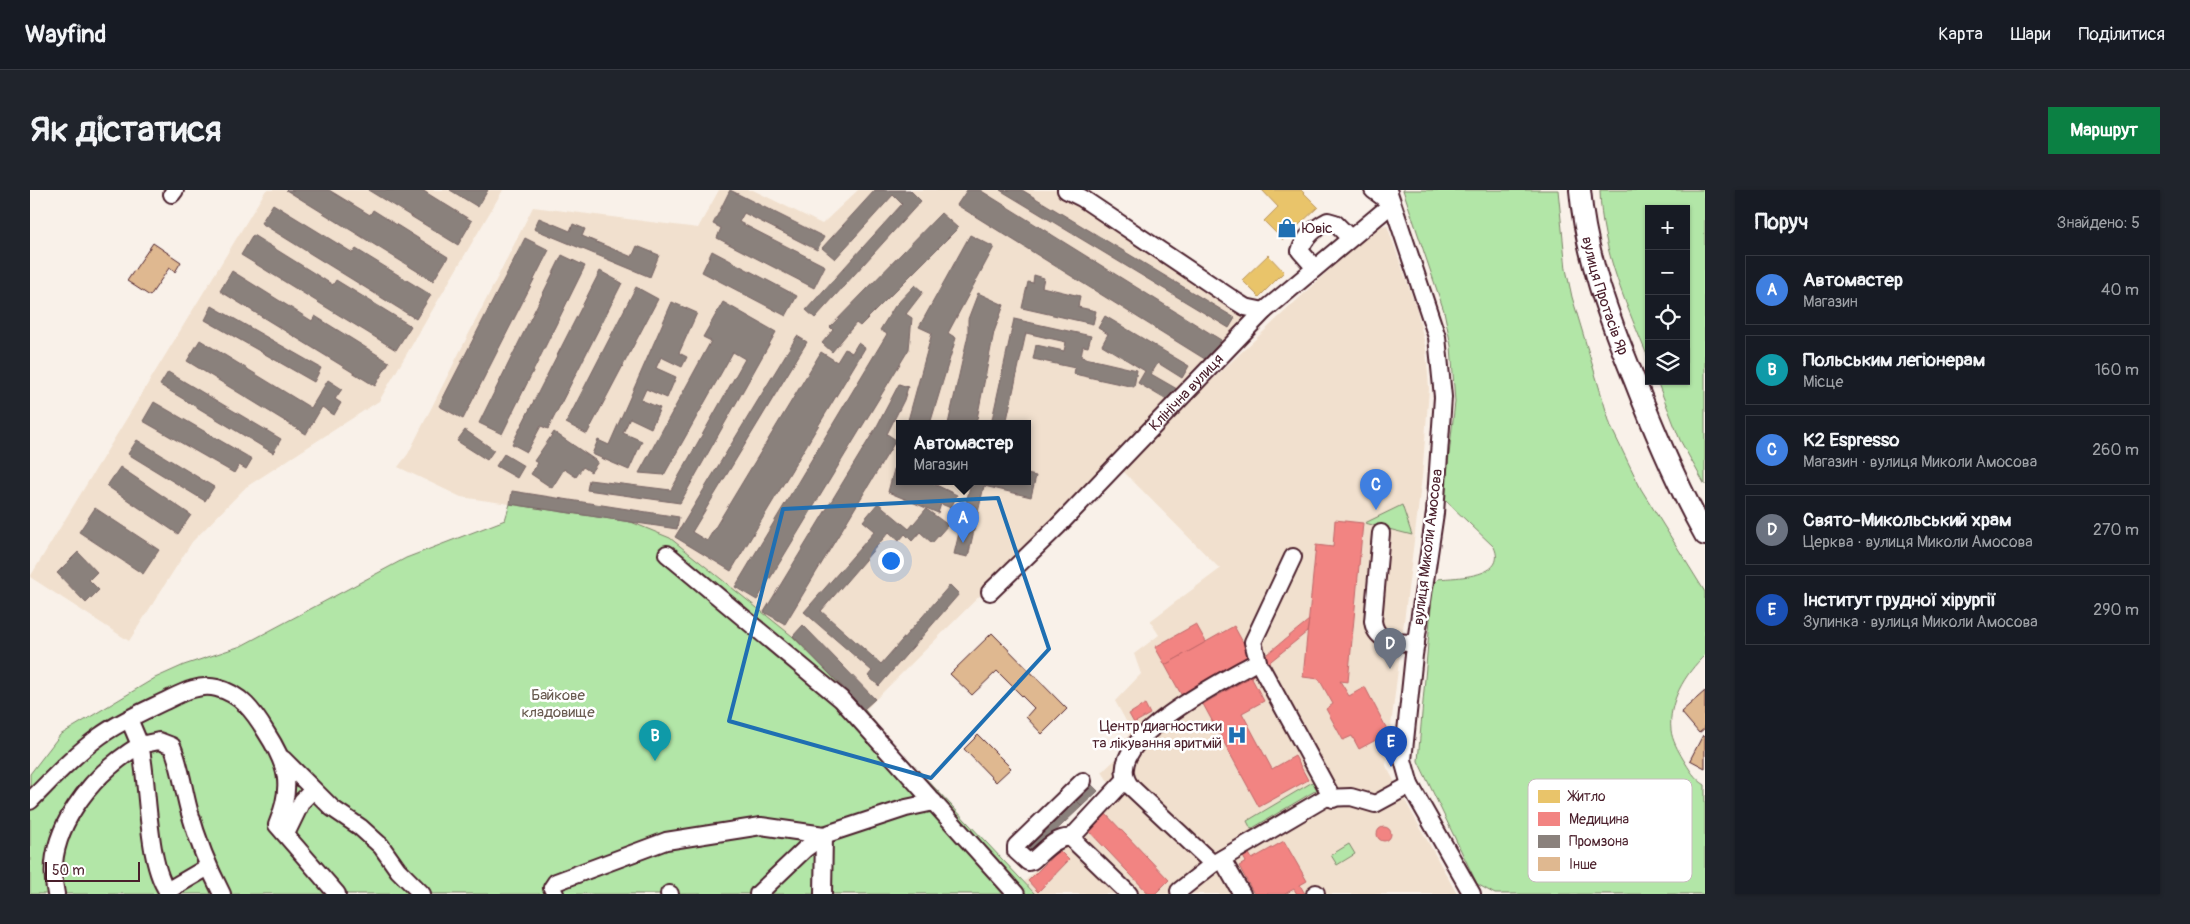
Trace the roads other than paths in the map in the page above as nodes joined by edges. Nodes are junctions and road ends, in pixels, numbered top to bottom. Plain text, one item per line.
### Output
1 (1066, 190) edge
2 (1373, 190) edge
3 (1580, 190) edge
4 (1078, 194) edge
5 (1390, 197) edge
6 (1350, 238) junction
7 (1315, 268) junction
8 (1264, 311) junction
9 (1381, 533) dead end
10 (1705, 535) edge
11 (667, 554) dead end
12 (1293, 557) dead end
13 (990, 592) dead end
14 (1416, 644) junction
15 (1262, 669) dead end
16 (129, 719) junction
17 (140, 745) junction
18 (282, 757) junction
19 (1125, 780) junction
20 (1083, 781) dead end
21 (1410, 785) junction
22 (313, 790) junction
23 (1333, 799) junction
24 (30, 801) edge
25 (934, 802) junction
26 (286, 834) junction
27 (824, 836) junction
28 (1071, 838) junction
29 (1218, 862) junction
30 (208, 867) junction
31 (1179, 891) dead end
32 (168, 893) edge
33 (56, 894) edge
34 (222, 894) edge
35 (338, 894) edge
36 (422, 894) edge
37 (555, 894) edge
38 (758, 894) edge
39 (823, 894) edge
40 (1016, 894) edge
41 (1129, 894) edge
42 (1242, 894) edge
43 (1472, 894) edge

1 - 4 street
2 - 5 street
3 - 10 main road, вулиця Протасів Яр
4 - 8 street
5 - 6 street, Клінічна вулиця
5 - 14 street, вулиця Миколи Амосова
6 - 7 street, Клінічна вулиця
6 - 7 street
7 - 8 street, Клінічна вулиця
8 - 13 street, Клінічна вулиця
9 - 14 street
11 - 25 street
12 - 19 street
14 - 21 street, вулиця Миколи Амосова
15 - 23 street
16 - 17 street
16 - 18 street
16 - 24 street
17 - 30 street
17 - 32 street
17 - 33 street
18 - 22 street
18 - 26 street
19 - 28 street
19 - 29 street
20 - 28 street
21 - 23 street
21 - 43 street, вулиця Миколи Амосова
22 - 26 street
22 - 36 street
23 - 29 street
25 - 27 street
25 - 40 street
26 - 35 street
27 - 37 street
27 - 38 street
27 - 39 street
28 - 41 street
29 - 31 street
29 - 42 street
30 - 32 street
30 - 34 street

